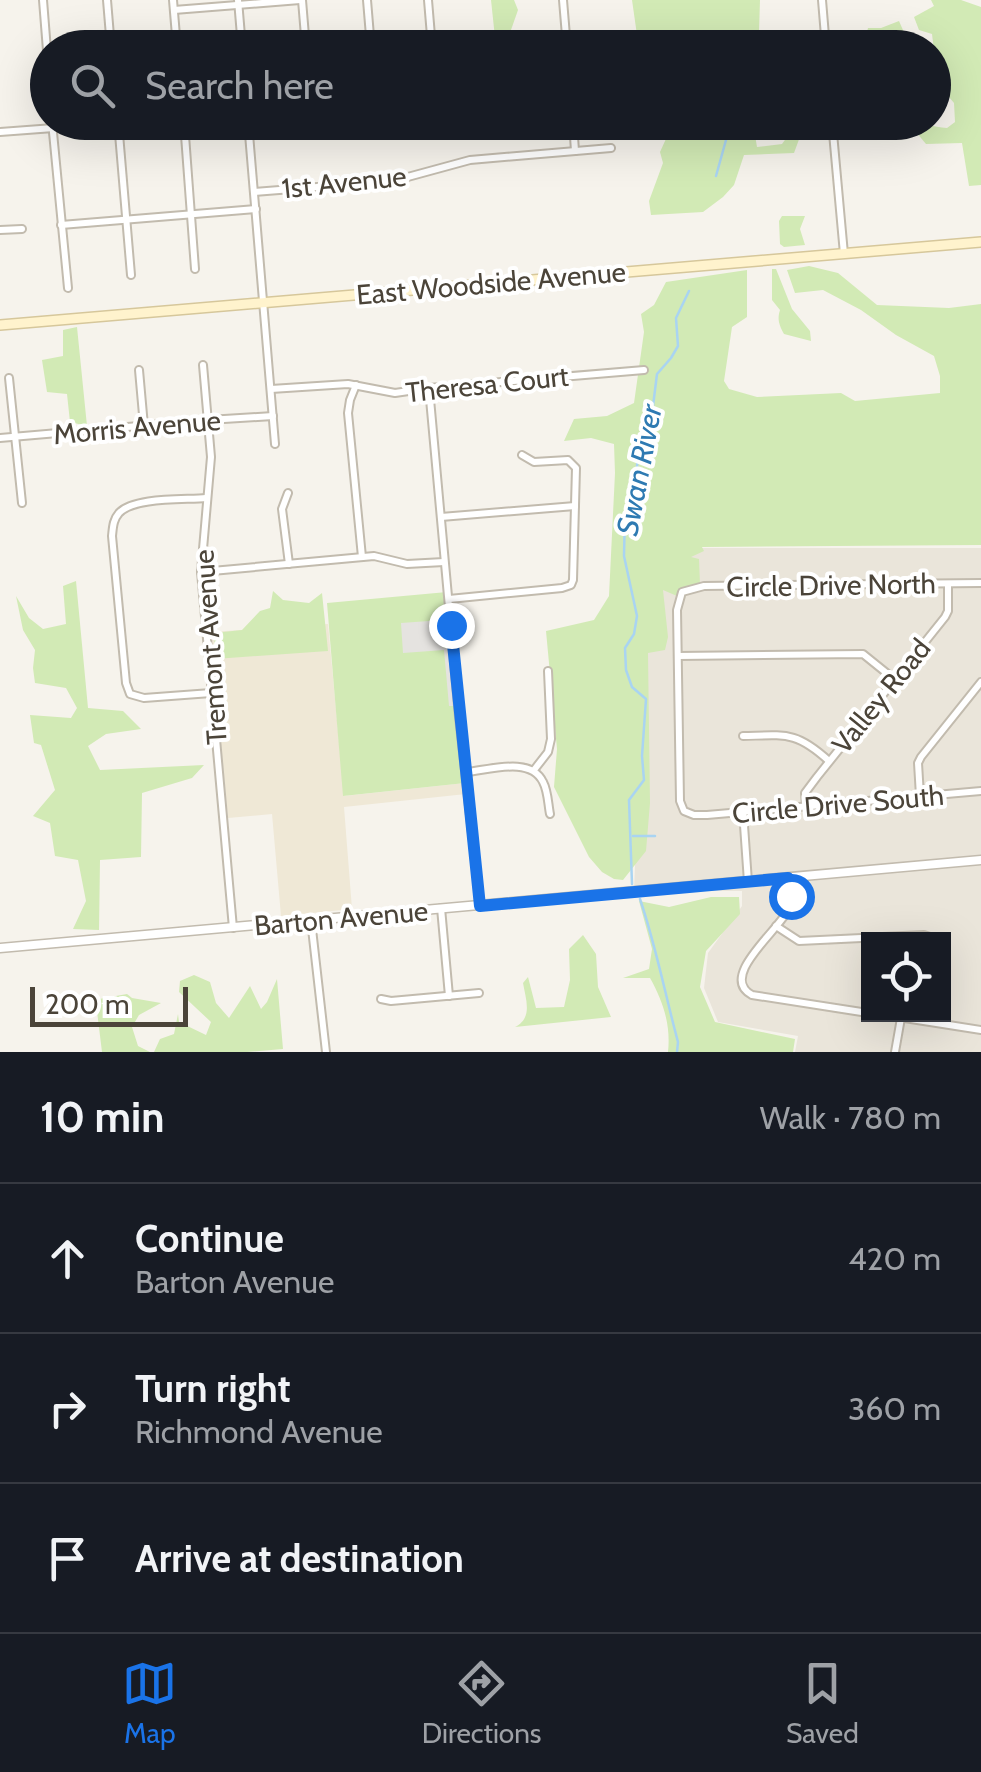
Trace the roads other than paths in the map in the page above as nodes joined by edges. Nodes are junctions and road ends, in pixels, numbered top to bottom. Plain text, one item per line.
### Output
1 (42, 0) edge
2 (106, 0) edge
3 (173, 0) edge
4 (301, 0) edge
5 (367, 0) edge
6 (428, 0) edge
7 (563, 0) edge
8 (822, 0) edge
9 (238, 3) edge
10 (174, 10) junction
11 (45, 30) edge
12 (109, 30) edge
13 (176, 30) edge
14 (240, 30) edge
15 (304, 30) edge
16 (370, 30) edge
17 (430, 30) edge
18 (565, 30) edge
19 (824, 30) edge
20 (30, 128) edge
21 (0, 132) edge
22 (53, 140) edge
23 (119, 140) edge
24 (185, 140) edge
25 (250, 140) edge
26 (574, 140) edge
27 (834, 140) edge
28 (611, 148) dead end
29 (575, 150) junction
30 (254, 192) junction
31 (256, 209) junction
32 (191, 214) junction
33 (126, 220) junction
34 (61, 225) junction
35 (22, 229) dead end
36 (0, 230) edge
37 (981, 242) edge
38 (844, 254) junction
39 (195, 268) dead end
40 (130, 275) dead end
41 (68, 288) dead end
42 (264, 303) junction
43 (0, 325) edge
44 (203, 365) dead end
45 (139, 370) dead end
46 (644, 370) dead end
47 (9, 378) dead end
48 (356, 385) junction
49 (429, 388) junction
50 (271, 389) junction
51 (274, 416) junction
52 (208, 420) junction
53 (144, 426) junction
54 (15, 437) junction
55 (0, 438) edge
56 (275, 444) dead end
57 (522, 456) dead end
58 (288, 493) dead end
59 (206, 498) junction
60 (22, 503) dead end
61 (575, 506) junction
62 (442, 517) junction
63 (362, 556) junction
64 (444, 562) junction
65 (289, 564) junction
66 (201, 572) junction
67 (981, 583) edge
68 (948, 584) junction
69 (449, 599) junction
70 (678, 656) junction
71 (548, 671) dead end
72 (894, 679) junction
73 (981, 682) edge
74 (211, 693) junction
75 (743, 736) dead end
76 (829, 762) junction
77 (534, 770) junction
78 (467, 772) junction
79 (981, 791) edge
80 (920, 796) junction
81 (806, 806) junction
82 (743, 811) junction
83 (550, 814) dead end
84 (981, 860) edge
85 (788, 878) junction
86 (748, 882) junction
87 (480, 906) junction
88 (442, 908) junction
89 (312, 920) junction
90 (776, 926) junction
91 (233, 928) junction
92 (861, 938) edge
93 (0, 948) edge
94 (479, 992) dead end
95 (448, 996) junction
96 (381, 1000) dead end
97 (861, 1012) edge
98 (900, 1022) edge
99 (951, 1022) edge
100 (981, 1030) edge
101 (326, 1052) edge
102 (895, 1052) edge

1 - 11 street
2 - 12 street
3 - 10 street
4 - 9 street
4 - 15 street
5 - 16 street
6 - 17 street
7 - 18 street
8 - 19 street
9 - 10 street
9 - 14 street
10 - 13 street
20 - 21 street
22 - 34 street
23 - 33 street
24 - 32 street
25 - 30 street
26 - 29 street
27 - 38 street
28 - 29 street, 1st Avenue
29 - 30 street, 1st Avenue
30 - 31 street
31 - 32 street, 1st Avenue
31 - 42 street
32 - 33 street, 1st Avenue
32 - 39 street
33 - 34 street, 1st Avenue
33 - 40 street
34 - 41 street
35 - 36 street
37 - 38 main road, East Woodside Avenue
38 - 42 main road, East Woodside Avenue
42 - 43 main road, East Woodside Avenue
42 - 50 street
44 - 52 street, Tremont Avenue
45 - 53 street
46 - 49 street, Theresa Court
47 - 54 street
48 - 49 street, Theresa Court
48 - 50 street, Theresa Court
48 - 63 street
49 - 62 street
50 - 51 street
51 - 52 street, Morris Avenue
51 - 56 street
52 - 53 street, Morris Avenue
52 - 59 street, Tremont Avenue
53 - 54 street, Morris Avenue
54 - 55 street, Morris Avenue
54 - 60 street
57 - 61 street
58 - 65 street
59 - 66 street, Tremont Avenue
59 - 74 street
61 - 62 street
61 - 69 street
62 - 64 street
63 - 64 street
63 - 65 street
64 - 69 street
65 - 66 street
66 - 74 street, Tremont Avenue
67 - 68 street, Circle Drive North
68 - 70 street, Circle Drive North
68 - 72 street, Valley Road
69 - 78 street
70 - 72 street
70 - 82 street, Circle Drive South
71 - 77 street
72 - 76 street, Valley Road
73 - 80 street
74 - 91 street, Tremont Avenue
75 - 76 street
76 - 81 street, Valley Road
77 - 78 street
77 - 83 street
78 - 87 street
79 - 80 street, Circle Drive South
80 - 81 street, Circle Drive South
81 - 82 street, Circle Drive South
82 - 86 street
84 - 85 street, Barton Avenue
85 - 86 street, Barton Avenue
85 - 90 street
86 - 87 street, Barton Avenue
87 - 88 street, Barton Avenue
88 - 89 street, Barton Avenue
88 - 95 street
89 - 91 street, Barton Avenue
89 - 101 street
90 - 92 street
90 - 97 street
91 - 93 street, Barton Avenue
94 - 95 street
95 - 96 street
98 - 102 street
99 - 100 street

